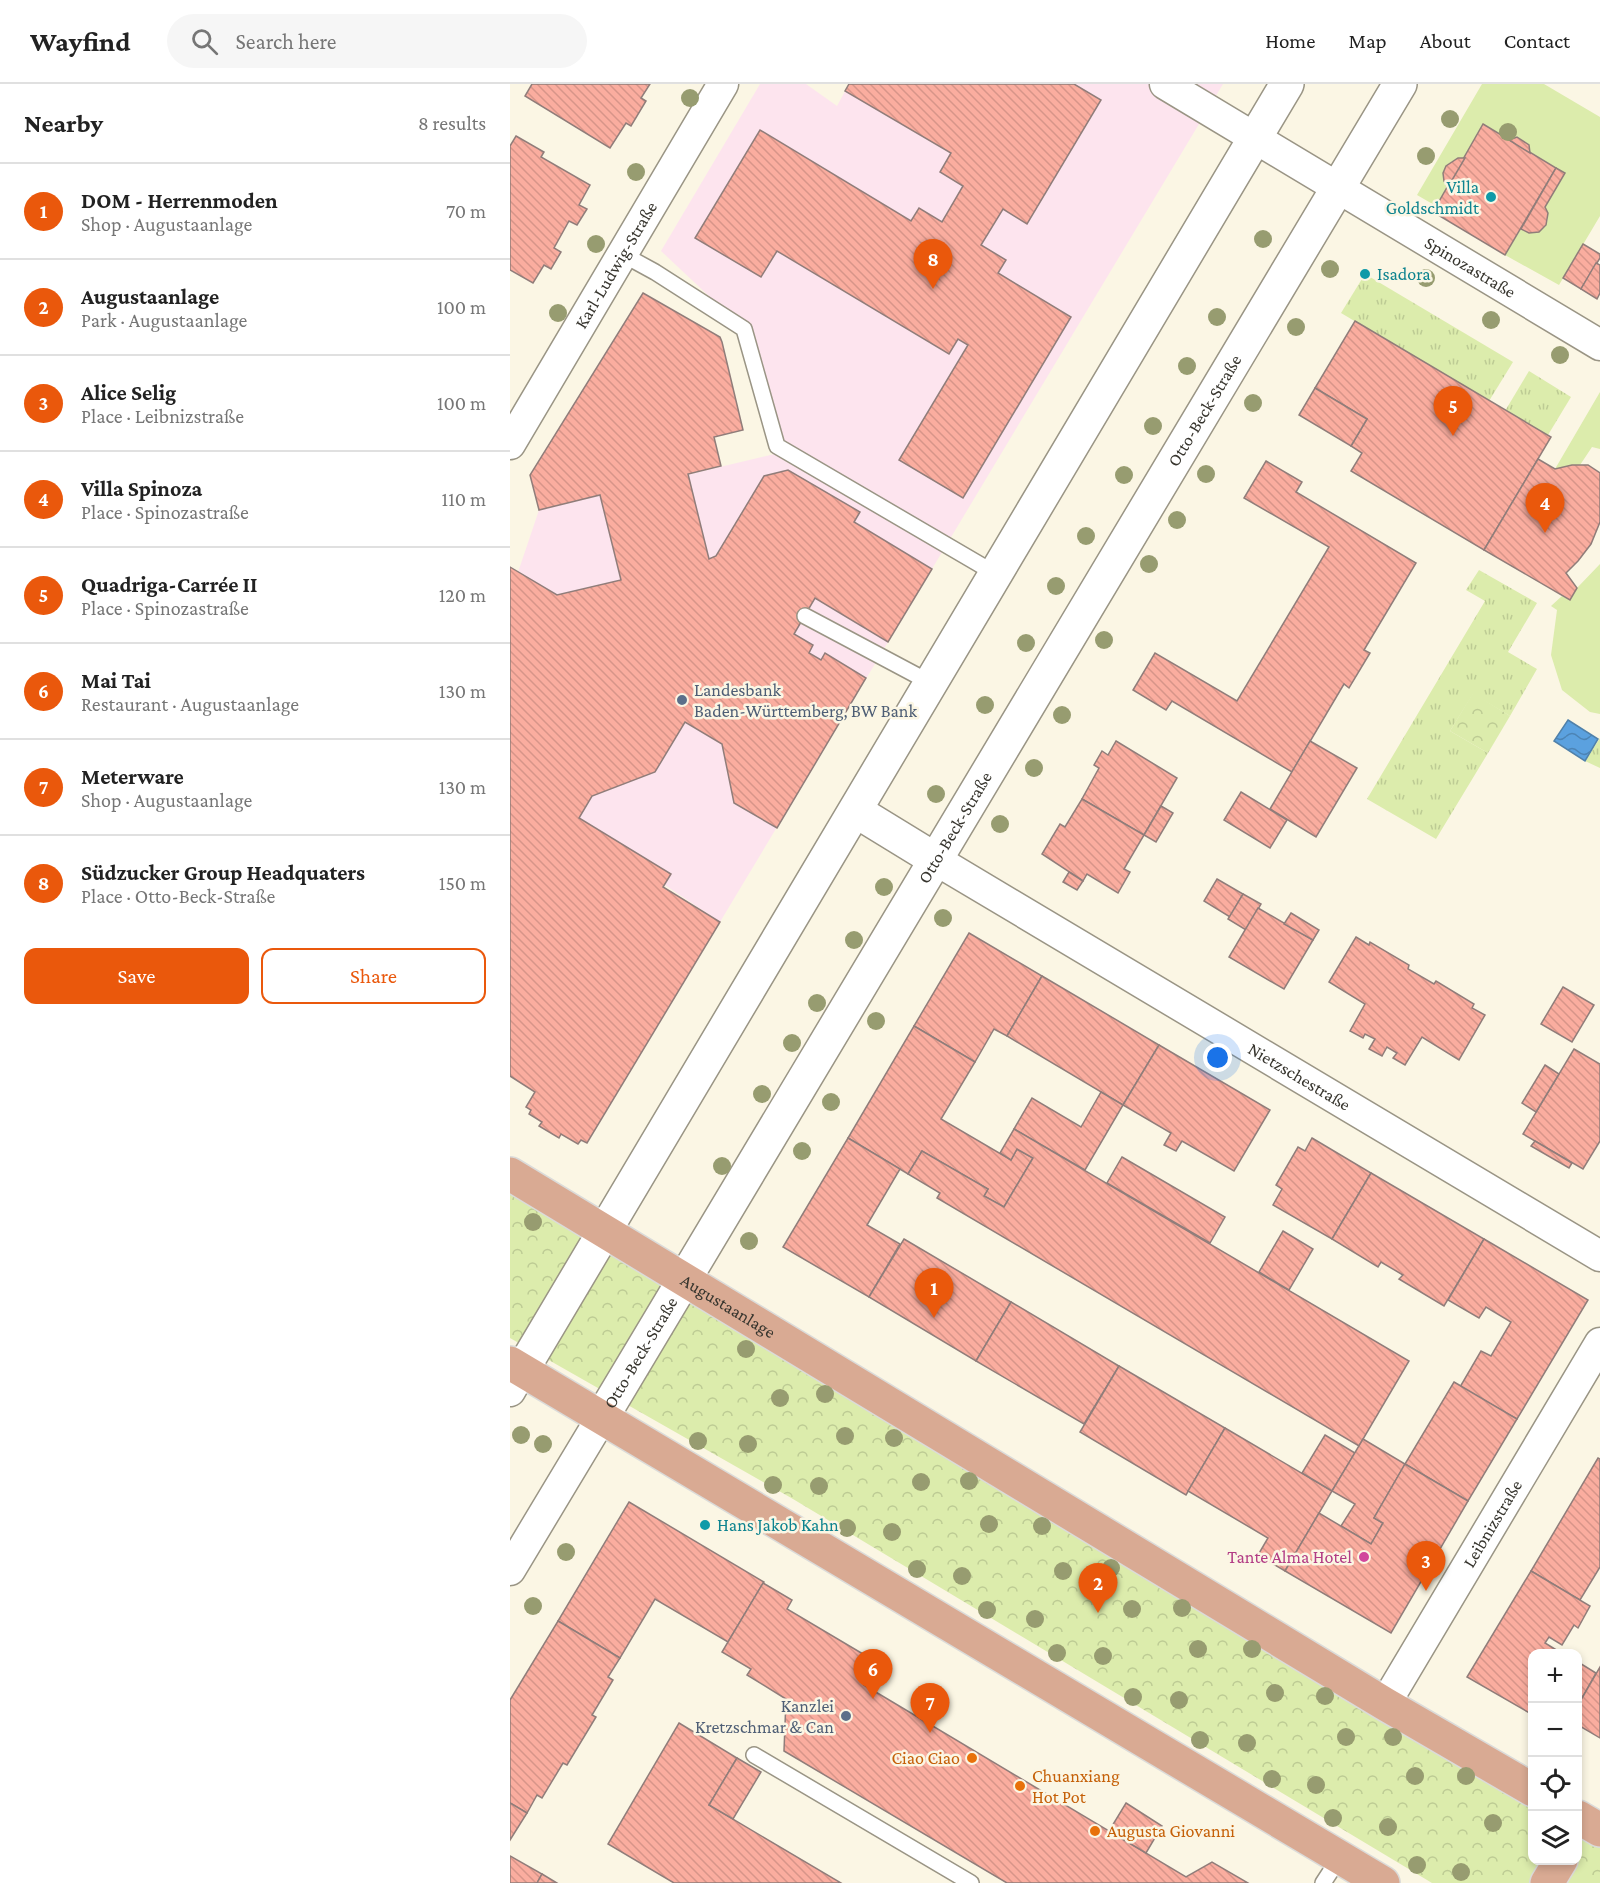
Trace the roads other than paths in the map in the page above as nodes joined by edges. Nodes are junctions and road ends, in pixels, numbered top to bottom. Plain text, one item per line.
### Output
1 (723, 84) edge
2 (1165, 84) edge
3 (1287, 84) edge
4 (1400, 84) edge
5 (1255, 139) junction
6 (1338, 189) junction
7 (622, 254) junction
8 (1600, 345) edge
9 (510, 444) edge
10 (996, 574) junction
11 (805, 616) dead end
12 (931, 684) junction
13 (856, 811) junction
14 (936, 860) junction
15 (510, 1174) edge
16 (605, 1230) junction
17 (1598, 1249) edge
18 (686, 1278) junction
19 (1600, 1343) edge
20 (514, 1374) edge
21 (602, 1417) junction
22 (510, 1570) edge
23 (1385, 1704) junction
24 (754, 1755) dead end
25 (1528, 1787) edge
26 (1558, 1865) edge
27 (1331, 1870) edge
28 (971, 1883) edge
29 (1383, 1883) edge
30 (1548, 1883) edge

1 - 7 street, Karl-Ludwig-Straße
2 - 5 street, Spinozastraße
3 - 5 street
4 - 6 street, Otto-Beck-Straße
5 - 6 street, Spinozastraße
5 - 10 street
6 - 8 street, Spinozastraße
6 - 14 street, Otto-Beck-Straße
7 - 9 street, Karl-Ludwig-Straße
7 - 10 lane
10 - 12 street
11 - 12 lane
12 - 13 street
13 - 14 street
13 - 16 street
14 - 17 street, Nietzschestraße
14 - 18 street, Otto-Beck-Straße
15 - 16 main road, Augustaanlage
16 - 18 main road, Augustaanlage
16 - 20 street
18 - 21 street, Otto-Beck-Straße
18 - 23 main road, Augustaanlage
19 - 23 street, Leibnizstraße
20 - 21 main road
21 - 22 street, Otto-Beck-Straße
21 - 27 main road
23 - 25 main road, Augustaanlage
24 - 28 lane
26 - 30 main road
27 - 29 main road

